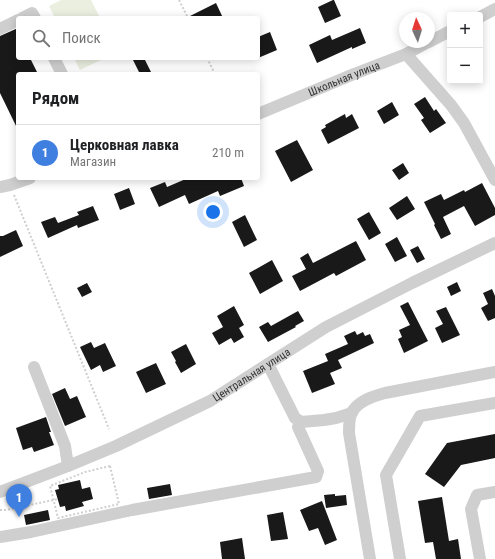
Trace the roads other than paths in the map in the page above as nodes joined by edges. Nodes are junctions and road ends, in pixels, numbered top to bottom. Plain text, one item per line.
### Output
1 (495, 9) edge
2 (483, 15) edge
3 (26, 16) edge
4 (34, 16) edge
5 (16, 21) edge
6 (0, 29) edge
7 (447, 33) edge
8 (435, 39) edge
9 (418, 48) edge
10 (406, 54) junction
11 (55, 60) edge
12 (61, 72) edge
13 (260, 113) edge
14 (22, 180) edge
15 (495, 180) edge
16 (3, 185) edge
17 (495, 243) edge
18 (268, 364) junction
19 (34, 367) dead end
20 (495, 372) edge
21 (495, 403) edge
22 (352, 413) junction
23 (301, 422) junction
24 (68, 466) junction
25 (0, 492) edge
26 (495, 492) edge
27 (0, 537) edge
28 (370, 559) edge
29 (400, 559) edge
30 (480, 559) edge

1 - 2 street
3 - 4 street
5 - 6 street
7 - 8 street, Школьная улица
9 - 10 street, Школьная улица
10 - 13 street, Школьная улица
10 - 15 street
11 - 12 street
14 - 16 street
17 - 18 street, Центральная улица
18 - 23 street
18 - 24 street, Центральная улица
19 - 24 street
20 - 22 street
21 - 29 street
22 - 23 street
22 - 28 street
23 - 27 street
24 - 25 street, Центральная улица
26 - 30 street

